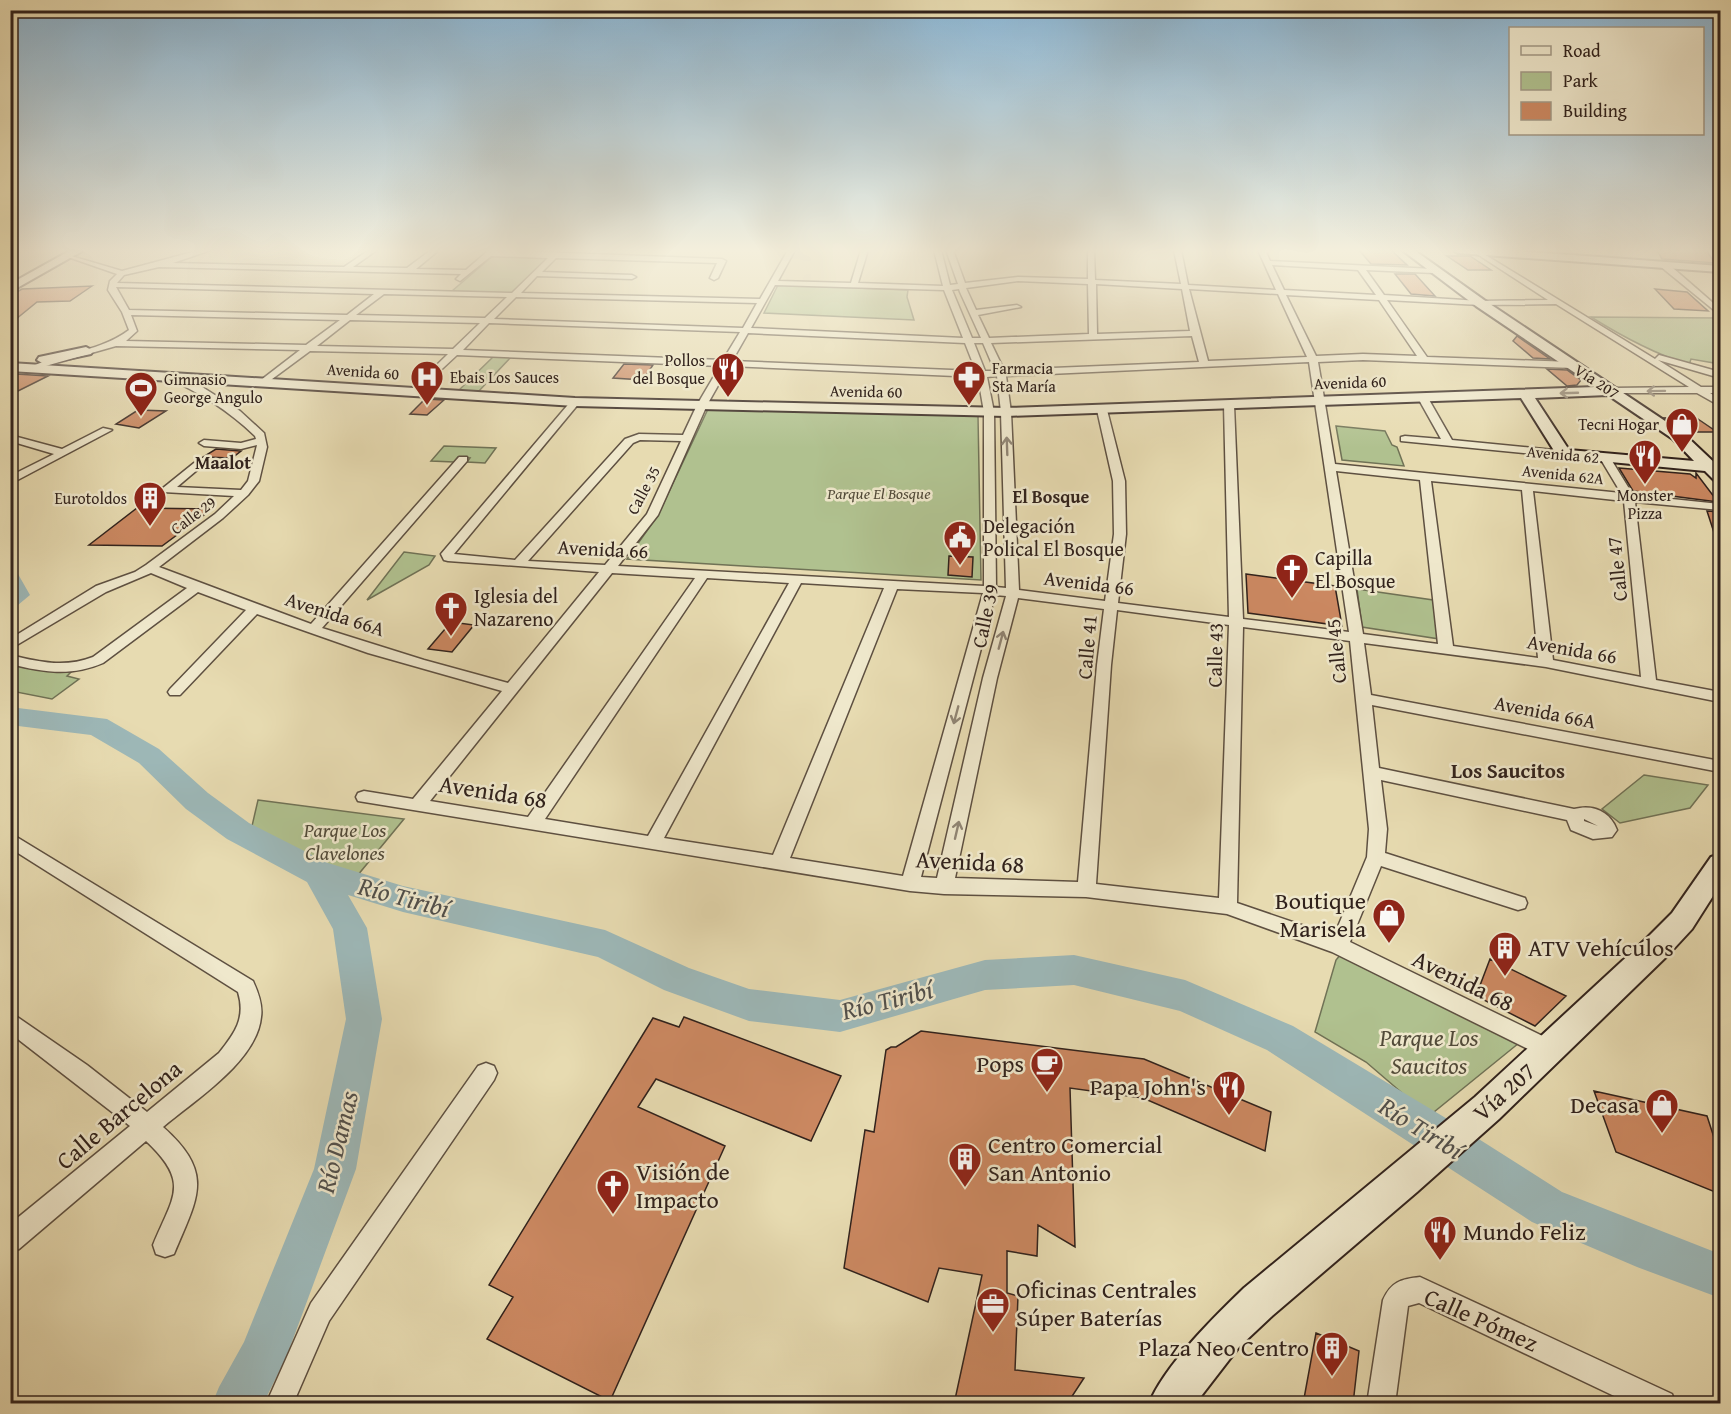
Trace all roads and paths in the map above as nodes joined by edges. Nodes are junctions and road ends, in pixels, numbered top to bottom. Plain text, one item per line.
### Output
1 (127, 316) edge
2 (272, 316) edge
3 (349, 316) edge
4 (494, 316) edge
5 (754, 316) edge
6 (959, 316) edge
7 (976, 316) edge
8 (1093, 316) edge
9 (1192, 316) edge
10 (1292, 316) edge
11 (1394, 316) edge
12 (1499, 316) edge
13 (1579, 316) edge
14 (346, 318) junction
15 (489, 321) junction
16 (747, 328) junction
17 (1195, 333) junction
18 (1093, 336) junction
19 (970, 340) junction
20 (987, 340) junction
21 (114, 343) junction
22 (307, 348) junction
23 (86, 351) junction
24 (457, 352) junction
25 (1639, 352) junction
26 (1423, 358) junction
27 (1313, 360) junction
28 (726, 362) junction
29 (1205, 365) junction
30 (1573, 365) junction
31 (10, 367) edge
32 (38, 368) junction
33 (982, 374) junction
34 (1001, 374) junction
35 (168, 375) junction
36 (1720, 375) edge
37 (264, 382) junction
38 (1700, 390) junction
39 (1720, 390) edge
40 (1612, 391) junction
41 (414, 392) junction
42 (1526, 394) junction
43 (1423, 398) junction
44 (575, 402) junction
45 (1319, 402) junction
46 (1720, 403) edge
47 (702, 405) junction
48 (1229, 405) junction
49 (1102, 410) junction
50 (989, 412) junction
51 (1006, 412) junction
52 (107, 430) dead end
53 (10, 438) edge
54 (687, 438) junction
55 (1405, 439) dead end
56 (261, 441) junction
57 (204, 443) dead end
58 (1449, 444) junction
59 (64, 453) junction
60 (1564, 454) junction
61 (1605, 458) junction
62 (463, 459) dead end
63 (198, 465) dead end
64 (1330, 467) junction
65 (1718, 470) edge
66 (1425, 476) junction
67 (10, 481) edge
68 (1527, 488) junction
69 (244, 493) junction
70 (1629, 497) junction
71 (1720, 507) edge
72 (518, 564) junction
73 (150, 568) junction
74 (609, 568) junction
75 (704, 574) junction
76 (797, 579) junction
77 (892, 584) junction
78 (195, 587) junction
79 (990, 590) junction
80 (1013, 593) junction
81 (1110, 605) junction
82 (255, 609) junction
83 (1236, 622) junction
84 (315, 628) junction
85 (1357, 638) junction
86 (10, 645) edge
87 (1446, 649) junction
88 (10, 659) edge
89 (1546, 663) junction
90 (1649, 683) junction
91 (510, 688) junction
92 (175, 692) dead end
93 (1720, 697) edge
94 (1362, 698) junction
95 (1720, 767) edge
96 (1371, 772) junction
97 (364, 797) dead end
98 (418, 804) junction
99 (1574, 815) dead end
100 (533, 823) junction
101 (10, 839) edge
102 (653, 842) junction
103 (1376, 857) junction
104 (779, 862) junction
105 (1720, 864) edge
106 (910, 884) junction
107 (944, 887) junction
108 (1086, 890) junction
109 (1518, 903) dead end
110 (1228, 907) junction
111 (1339, 946) junction
112 (10, 1022) edge
113 (1550, 1050) junction
114 (486, 1073) dead end
115 (148, 1126) junction
116 (10, 1240) edge
117 (165, 1245) dead end
118 (279, 1404) edge
119 (1169, 1404) edge
120 (1382, 1404) edge
121 (1662, 1404) edge

1 - 21 street
2 - 14 street
3 - 14 street
4 - 15 street
5 - 16 street, Calle 35
6 - 19 street, Calle 39
7 - 20 street, Calle 39
8 - 18 street
9 - 17 street
10 - 27 street, Calle 45
11 - 26 street
12 - 30 street, Vía 207
13 - 25 street
14 - 15 street
14 - 22 street
15 - 16 street
15 - 24 street
16 - 19 street
16 - 28 street, Calle 35
17 - 18 street
17 - 29 street
18 - 20 street
19 - 20 street
19 - 33 street, Calle 39
20 - 34 street, Calle 39
21 - 22 street
21 - 23 street
22 - 24 street
22 - 37 street
23 - 31 street
23 - 32 street
24 - 28 street
24 - 41 street
25 - 36 street
25 - 38 street
26 - 27 street
26 - 30 street
27 - 29 street
27 - 45 street, Calle 45
28 - 33 street
28 - 47 street, Calle 35
29 - 34 street
30 - 40 street, Vía 207
31 - 32 street, Avenida 60
32 - 35 street, Avenida 60
33 - 34 street
33 - 50 street, Calle 39
34 - 51 street, Calle 39
35 - 37 street, Avenida 60
35 - 56 street
37 - 41 street, Avenida 60
38 - 39 street, Avenida 60
38 -> 40 street, Avenida 60
38 - 46 street
40 -> 42 street, Avenida 60
40 - 65 street, Vía 207
41 - 44 street, Avenida 60
42 - 43 street, Avenida 60
42 - 60 street
43 - 45 street, Avenida 60
43 - 58 street
44 - 47 street, Avenida 60
44 - 72 street, Avenida 66
45 - 48 street, Avenida 60
45 - 64 street, Calle 45
47 - 50 street, Avenida 60
47 - 54 street, Calle 35
48 - 49 street, Avenida 60
48 - 83 street, Calle 43
49 - 51 street, Avenida 60
49 - 81 street, Calle 41
50 - 51 street, Avenida 60
50 - 79 street, Calle 39
80 -> 51 street, Calle 39
52 - 59 street
53 - 59 street
54 - 72 street
54 - 74 street, Calle 35
55 - 58 street, Avenida 62
56 - 57 street
56 - 69 street, Calle 29
58 - 60 street, Avenida 62
59 - 67 street
60 - 61 street, Avenida 62
61 - 65 street, Avenida 62
61 - 70 street, Calle 47
62 - 84 street
63 - 69 street
64 - 66 street, Avenida 62A
64 - 85 street, Calle 45
66 - 68 street, Avenida 62A
66 - 87 street
68 - 70 street, Avenida 62A
68 - 89 street
69 - 73 street, Calle 29
70 - 71 street, Avenida 62A
70 - 90 street, Calle 47
72 - 74 street, Avenida 66
73 - 78 street, Avenida 66A
73 - 86 street, Calle 29
74 - 75 street, Avenida 66
74 - 91 street, Calle 35
75 - 76 street, Avenida 66
75 - 100 street
76 - 77 street, Avenida 66
76 - 102 street
77 - 79 street, Avenida 66
77 - 104 street
78 - 82 street, Avenida 66A
78 - 88 street
79 - 80 street, Avenida 66
79 -> 106 street, Calle 39
80 - 81 street, Avenida 66
107 -> 80 street, Calle 39
81 - 83 street, Avenida 66
81 - 108 street, Calle 41
82 - 84 street, Avenida 66A
82 - 92 street
83 - 85 street, Avenida 66
83 - 110 street, Calle 43
84 - 91 street, Avenida 66A
85 - 87 street, Avenida 66
85 - 94 street, Calle 45
87 - 89 street, Avenida 66
89 - 90 street, Avenida 66
90 - 93 street, Avenida 66
91 - 98 street, Calle 35
94 - 95 street, Avenida 66A
94 - 96 street, Calle 45
96 - 99 street
96 - 103 street, Calle 45
97 - 98 street, Avenida 68
98 - 100 street, Avenida 68
100 - 102 street, Avenida 68
101 - 115 street, Calle Barcelona
102 - 104 street, Avenida 68
103 - 109 street
103 - 111 street, Calle 45
104 - 106 street, Avenida 68
105 - 113 street, Vía 207
106 - 107 street, Avenida 68
107 - 108 street, Avenida 68
108 - 110 street, Avenida 68
110 - 111 street, Avenida 68
111 - 113 street, Avenida 68
112 - 115 street
113 - 119 street, Vía 207
114 - 118 street
115 - 116 street, Calle Barcelona
115 - 117 street
120 - 121 street, Calle Pómez

